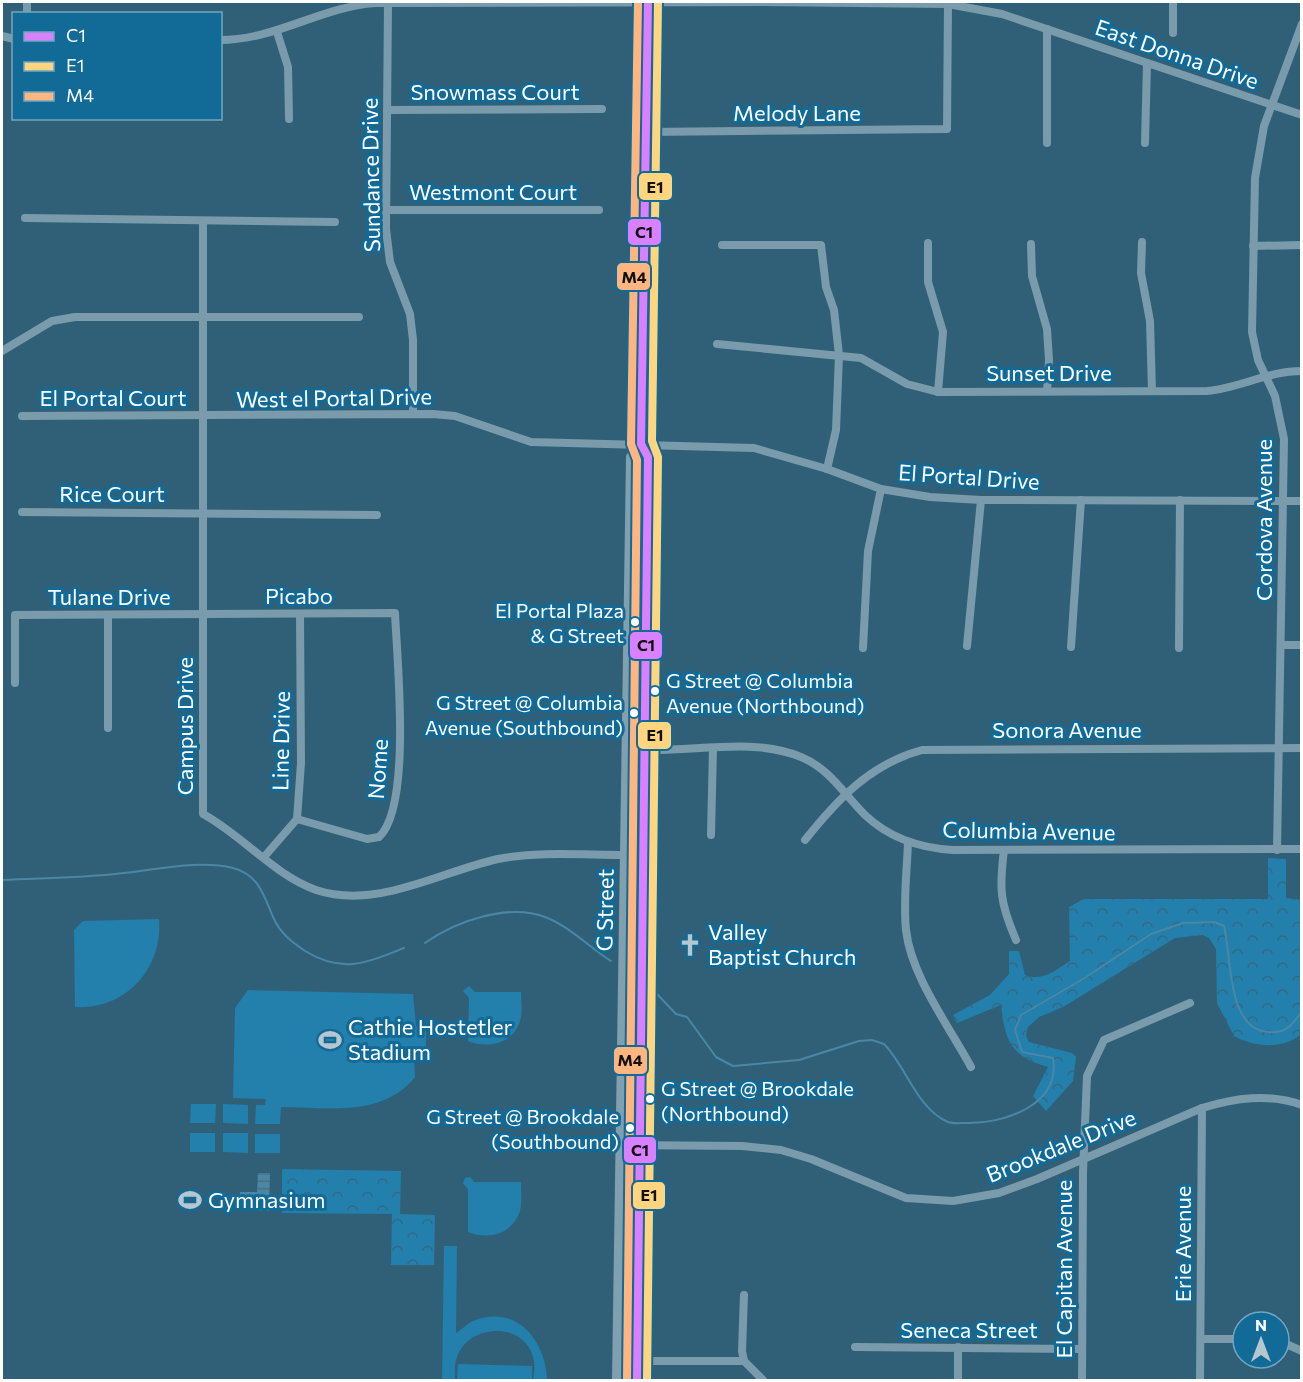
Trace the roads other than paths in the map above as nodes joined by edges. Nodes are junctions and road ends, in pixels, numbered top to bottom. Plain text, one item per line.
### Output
1 (648, 2) edge
2 (1173, 2) edge
3 (478, 3) edge
4 (388, 4) junction
5 (948, 4) junction
6 (1302, 24) edge
7 (1047, 29) junction
8 (277, 32) junction
9 (1173, 33) dead end
10 (222, 40) edge
11 (1147, 63) junction
12 (1270, 104) junction
13 (387, 110) junction
14 (602, 110) dead end
15 (1302, 115) edge
16 (289, 119) dead end
17 (646, 132) junction
18 (1145, 142) dead end
19 (1047, 143) dead end
20 (387, 210) junction
21 (599, 210) dead end
22 (25, 218) dead end
23 (203, 222) junction
24 (335, 222) dead end
25 (1142, 242) dead end
26 (928, 243) dead end
27 (1031, 244) dead end
28 (722, 245) dead end
29 (1302, 245) edge
30 (1253, 246) junction
31 (204, 317) junction
32 (359, 317) dead end
33 (717, 344) dead end
34 (2, 351) edge
35 (839, 355) junction
36 (1302, 371) edge
37 (1265, 375) junction
38 (1047, 391) junction
39 (1152, 391) junction
40 (938, 392) junction
41 (413, 413) junction
42 (22, 416) dead end
43 (204, 417) junction
44 (641, 444) junction
45 (827, 469) junction
46 (881, 489) junction
47 (1180, 500) junction
48 (1284, 500) junction
49 (981, 501) junction
50 (1081, 501) junction
51 (1302, 501) edge
52 (22, 512) dead end
53 (203, 512) junction
54 (377, 515) dead end
55 (395, 613) joint
56 (300, 614) junction
57 (108, 615) junction
58 (203, 615) junction
59 (1282, 645) junction
60 (1302, 645) edge
61 (967, 646) dead end
62 (1071, 647) dead end
63 (863, 648) dead end
64 (1179, 648) dead end
65 (15, 683) dead end
66 (108, 728) dead end
67 (713, 748) junction
68 (1280, 748) junction
69 (1302, 748) edge
70 (645, 750) junction
71 (846, 793) junction
72 (297, 819) junction
73 (711, 835) dead end
74 (805, 840) dead end
75 (908, 842) junction
76 (1302, 849) edge
77 (1004, 850) junction
78 (1277, 850) junction
79 (625, 855) junction
80 (264, 857) junction
81 (1016, 940) dead end
82 (1190, 1003) dead end
83 (971, 1067) dead end
84 (1302, 1105) edge
85 (1202, 1108) junction
86 (621, 1145) junction
87 (640, 1145) junction
88 (1084, 1158) junction
89 (744, 1295) dead end
90 (1231, 1339) edge
91 (1201, 1340) junction
92 (855, 1347) dead end
93 (958, 1347) junction
94 (1082, 1348) junction
95 (618, 1361) junction
96 (637, 1361) junction
97 (744, 1361) junction
98 (617, 1380) edge
99 (637, 1380) edge
100 (763, 1380) edge
101 (958, 1380) edge
102 (1082, 1380) edge
103 (1200, 1380) edge

1 - 3 street, East Donna Drive
1 - 5 street, East Donna Drive
1 - 17 street, G Street
2 - 9 street
3 - 4 street, East Donna Drive
4 - 8 street, East Donna Drive
4 - 13 street, Sundance Drive
5 - 7 street, East Donna Drive
5 - 17 street, Melody Lane
6 - 12 street, Cordova Avenue
7 - 11 street, East Donna Drive
7 - 19 street
8 - 10 street, East Donna Drive
8 - 16 street
11 - 12 street, East Donna Drive
11 - 18 street
12 - 15 street, East Donna Drive
12 - 30 street, Cordova Avenue
13 - 14 street, Snowmass Court
13 - 20 street, Sundance Drive
17 - 44 street, G Street
20 - 21 street, Westmont Court
20 - 41 street, Sundance Drive
22 - 23 street
23 - 24 street
23 - 31 street, Campus Drive
25 - 39 street
26 - 40 street
27 - 38 street
28 - 35 street
29 - 30 street
30 - 37 street, Cordova Avenue
31 - 32 street
31 - 34 street
31 - 43 street, Campus Drive
33 - 35 street, Sunset Drive
35 - 40 street, Sunset Drive
35 - 45 street
36 - 37 street, Sunset Drive
37 - 39 street, Sunset Drive
37 - 48 street, Cordova Avenue
38 - 39 street, Sunset Drive
38 - 40 street, Sunset Drive
41 - 43 street, West el Portal Drive
41 - 44 street, West el Portal Drive
42 - 43 street, El Portal Court
43 - 53 street, Campus Drive
44 - 45 street, El Portal Drive
44 - 70 street, G Street
44 - 79 street, G Street
45 - 46 street, El Portal Drive
46 - 49 street, El Portal Drive
46 - 63 street
47 - 48 street, El Portal Drive
47 - 50 street, El Portal Drive
47 - 64 street
48 - 51 street, El Portal Drive
48 - 59 street, Cordova Avenue
49 - 50 street, El Portal Drive
49 - 61 street
50 - 62 street
52 - 53 street, Rice Court
53 - 54 street, Rice Court
53 - 58 street, Campus Drive
55 - 56 street, Picabo
55 - 72 street, Nome
56 - 58 street, Picabo
56 - 72 street, Line Drive
57 - 58 street, Tulane Drive
57 - 65 street, Tulane Drive
57 - 66 street
58 - 80 street, Campus Drive
59 - 60 street
59 - 68 street, Cordova Avenue
67 - 70 street, Columbia Avenue
67 - 71 street, Columbia Avenue
67 - 73 street
68 - 69 street, Sonora Avenue
68 - 71 street, Sonora Avenue
68 - 78 street, Cordova Avenue
70 - 87 street, G Street
71 - 74 street, Sonora Avenue
71 - 75 street, Columbia Avenue
72 - 80 street, Line Drive
75 - 77 street, Columbia Avenue
75 - 83 street
76 - 78 street, Columbia Avenue
77 - 78 street, Columbia Avenue
77 - 81 street
79 - 80 street, Campus Drive
79 - 86 street, G Street
82 - 88 street, El Capitan Avenue
84 - 85 street, Brookdale Drive
85 - 88 street, Brookdale Drive
85 - 91 street, Erie Avenue
86 - 87 street, Brookdale Drive
86 - 95 street, G Street
87 - 88 street, Brookdale Drive
87 - 96 street, G Street
88 - 94 street, El Capitan Avenue
89 - 97 street
90 - 91 street
91 - 103 street, Erie Avenue
92 - 93 street, Seneca Street
93 - 94 street, Seneca Street
93 - 101 street
94 - 102 street, El Capitan Avenue
95 - 96 street
95 - 98 street, G Street
96 - 97 street
96 - 99 street, G Street
97 - 100 street

